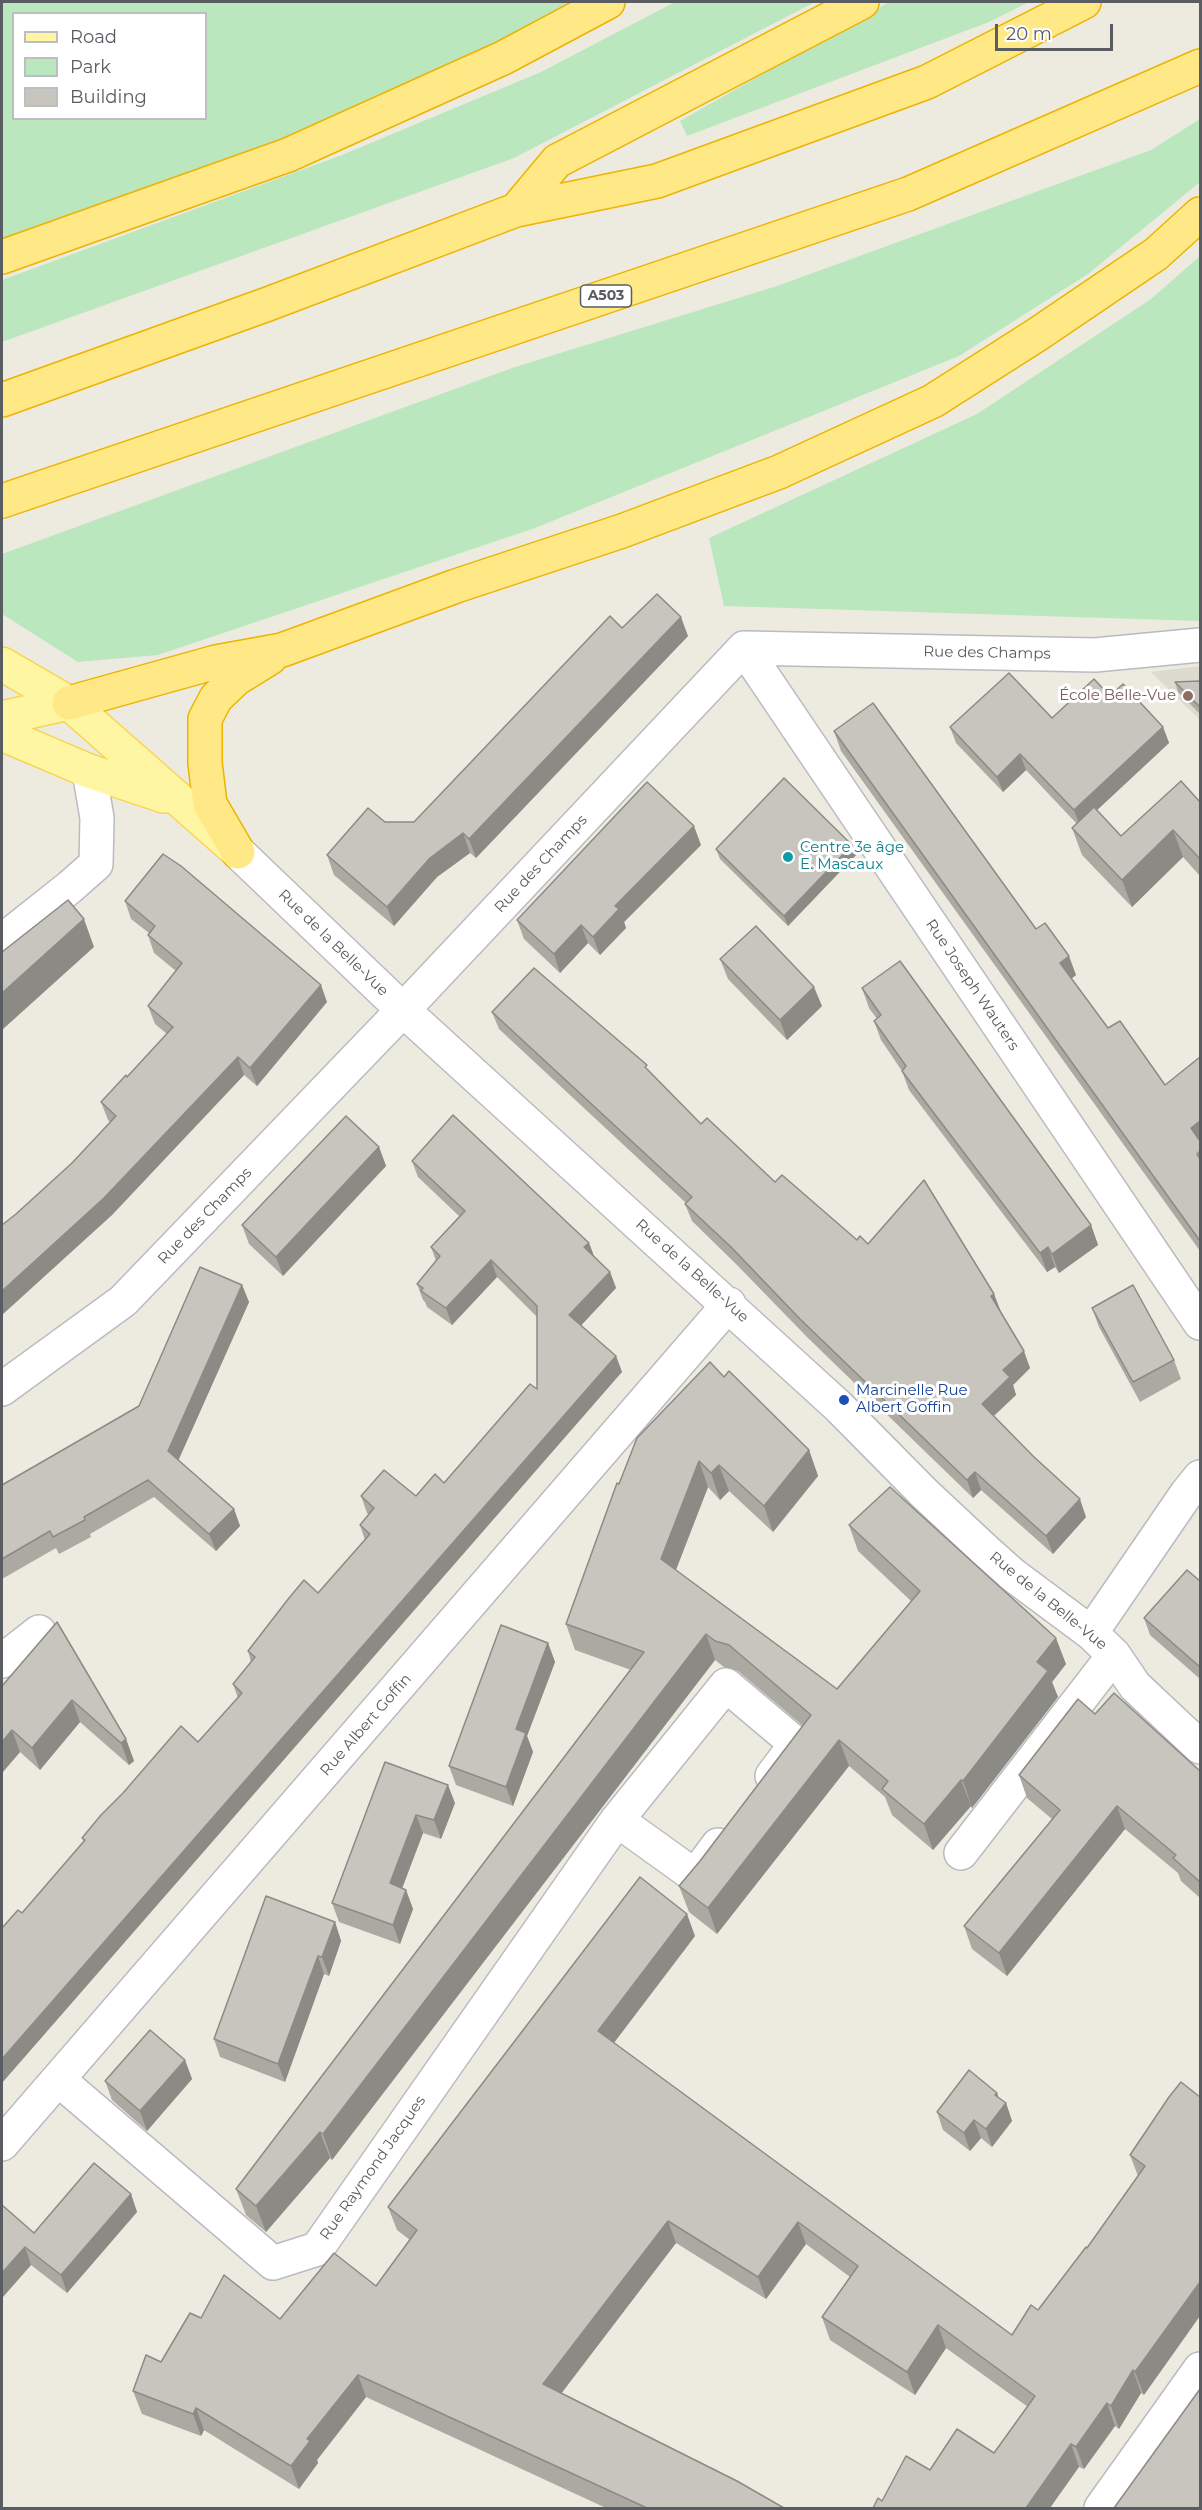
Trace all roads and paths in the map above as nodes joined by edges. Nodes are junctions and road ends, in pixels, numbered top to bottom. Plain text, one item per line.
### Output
1 (608, 2) edge
2 (862, 2) edge
3 (1084, 2) edge
4 (1200, 66) edge
5 (516, 210) junction
6 (1200, 214) edge
7 (2, 257) edge
8 (2, 400) edge
9 (2, 501) edge
10 (1200, 645) edge
11 (744, 648) junction
12 (282, 650) junction
13 (2, 664) edge
14 (69, 703) junction
15 (2, 718) edge
16 (2, 734) edge
17 (89, 771) junction
18 (177, 800) junction
19 (238, 852) junction
20 (2, 941) edge
21 (404, 1010) junction
22 (729, 1304) junction
23 (1200, 1323) edge
24 (2, 1389) edge
25 (1200, 1476) edge
26 (39, 1632) dead end
27 (1102, 1644) junction
28 (2, 1661) edge
29 (1200, 1747) edge
30 (617, 1820) junction
31 (961, 1853) dead end
32 (59, 2080) junction
33 (2, 2145) edge
34 (1200, 2369) edge
35 (1101, 2508) edge

1 - 7 highway
2 - 5 highway
3 - 5 highway
4 - 9 highway, A503
5 - 8 highway
6 - 12 highway
10 - 11 street, Rue des Champs
11 - 21 street, Rue des Champs
11 - 23 street, Rue Joseph Wauters
12 - 14 highway
12 - 19 highway
13 - 14 main road, Rue de la Belle-Vue
14 - 15 main road
14 - 18 main road, Rue de la Belle-Vue
16 - 17 main road, Rue de la Belle-Vue
17 - 18 main road, Rue de la Belle-Vue
17 - 20 street
18 - 19 main road, Rue de la Belle-Vue
19 - 21 street, Rue de la Belle-Vue
21 - 22 street, Rue de la Belle-Vue
21 - 24 street, Rue des Champs
22 - 27 street, Rue de la Belle-Vue
22 - 32 street, Rue Albert Goffin
25 - 27 street
26 - 28 street
27 - 29 street, Rue de la Belle-Vue
27 - 31 street
30 - 30 street, Rue Raymond Jacques
30 - 32 street, Rue Raymond Jacques
32 - 33 street, Rue Albert Goffin
34 - 35 street

